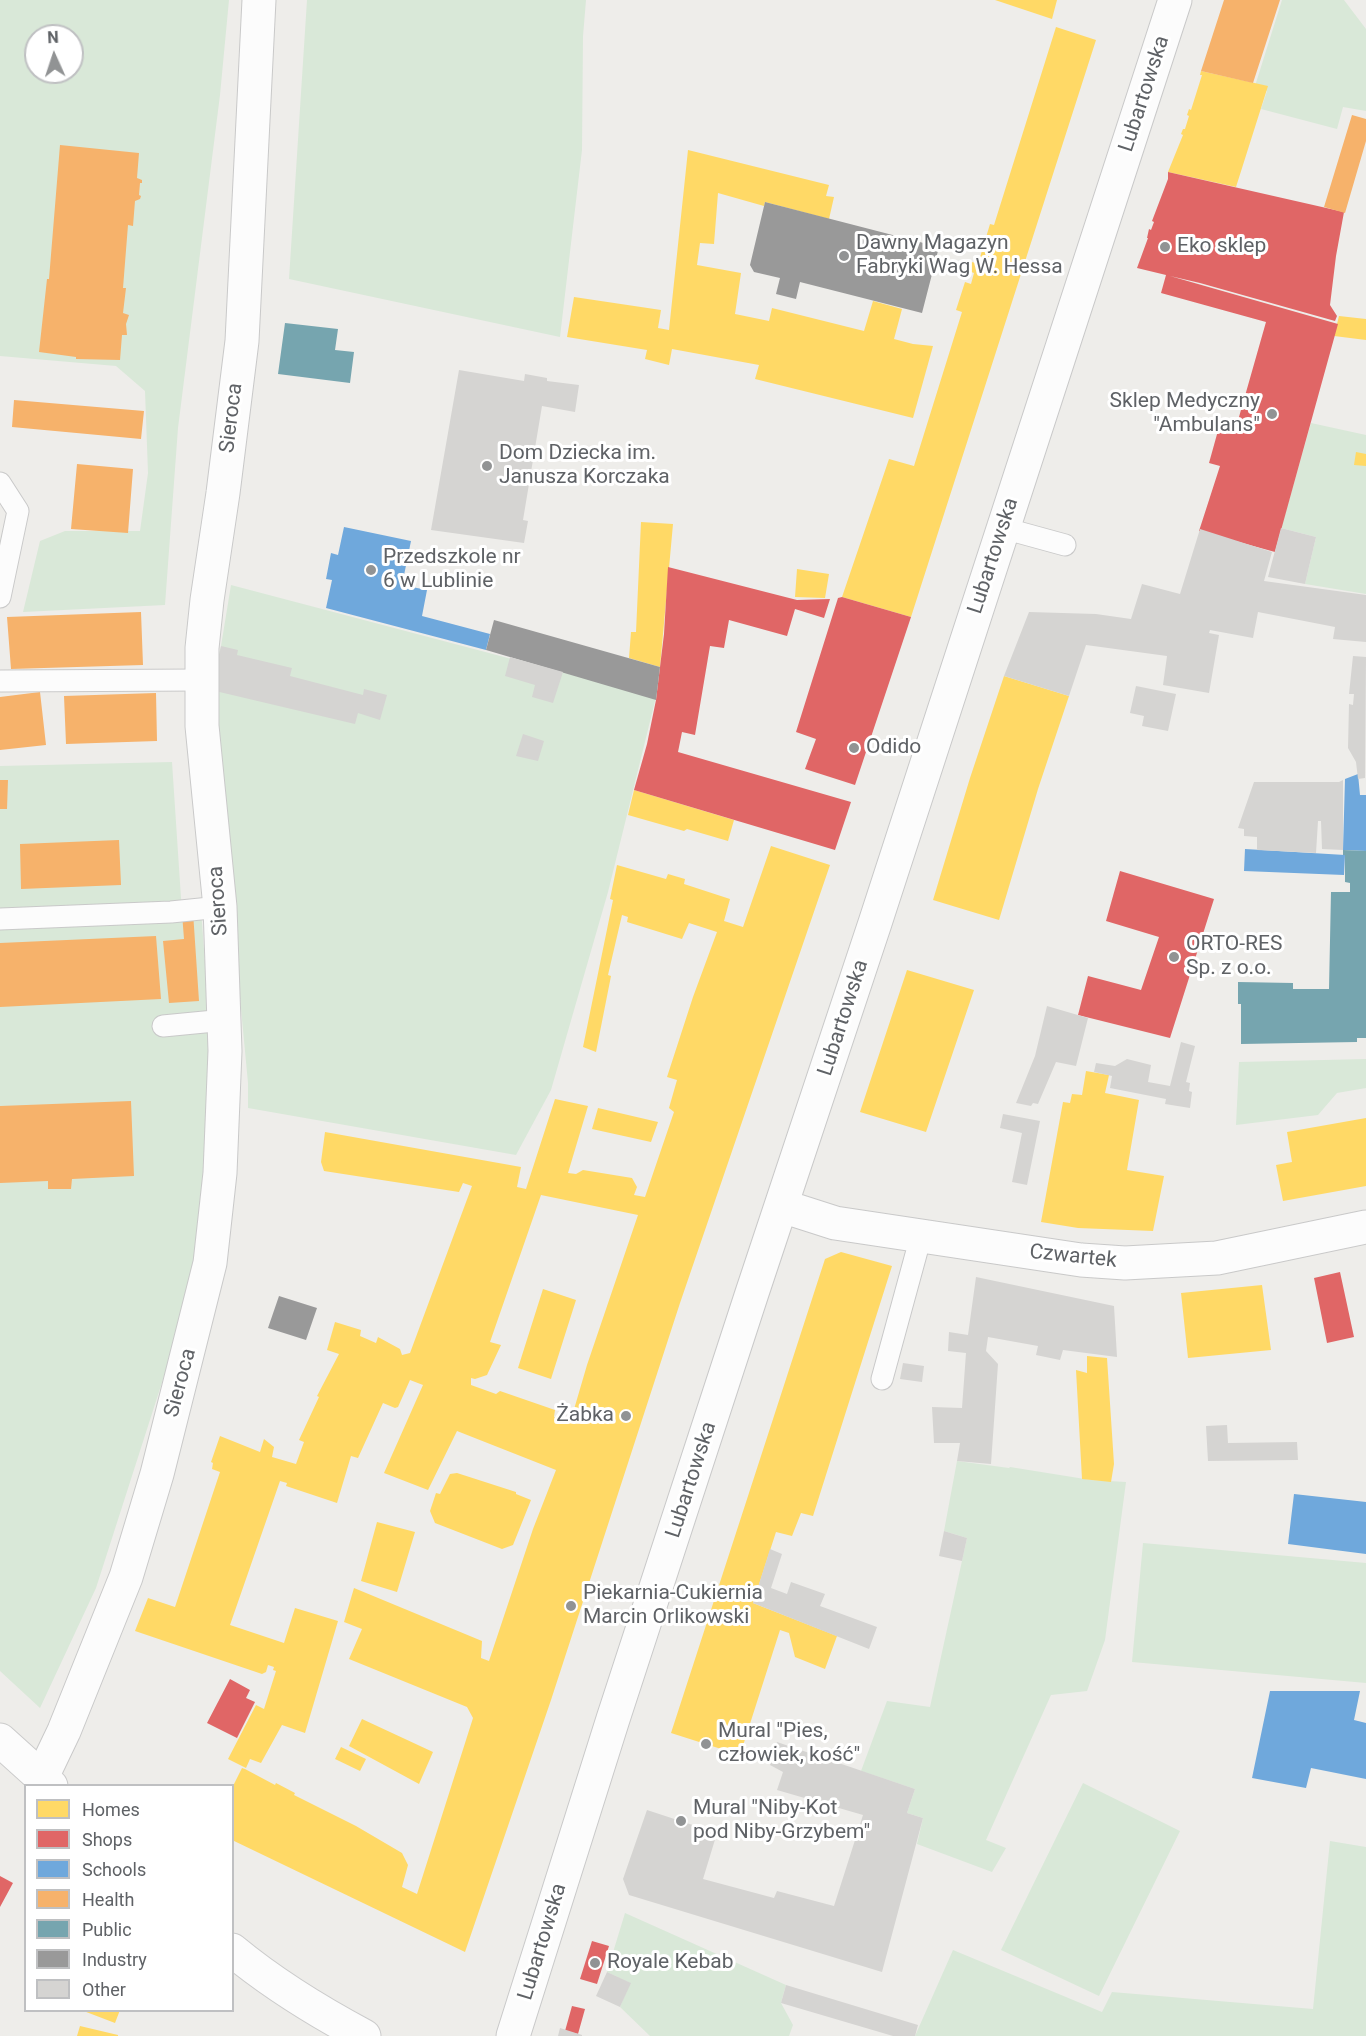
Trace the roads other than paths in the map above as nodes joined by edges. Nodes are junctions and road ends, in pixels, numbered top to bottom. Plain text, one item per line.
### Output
1 (259, 0) edge
2 (1175, 0) edge
3 (0, 483) edge
4 (1004, 528) junction
5 (1065, 545) dead end
6 (0, 597) edge
7 (202, 680) junction
8 (0, 681) edge
9 (220, 907) junction
10 (0, 919) edge
11 (225, 1020) junction
12 (163, 1026) dead end
13 (782, 1206) junction
14 (1366, 1227) edge
15 (921, 1236) junction
16 (882, 1379) dead end
17 (0, 1740) edge
18 (47, 1781) edge
19 (234, 1952) edge
20 (364, 2036) edge
21 (513, 2036) edge

1 - 7 street, Sieroca
2 - 4 street, Lubartowska
3 - 6 lane
4 - 5 lane
4 - 13 street, Lubartowska
7 - 8 lane
7 - 9 street, Sieroca
9 - 10 lane
9 - 11 street, Sieroca
11 - 12 lane
11 - 18 street, Sieroca
13 - 15 street, Czwartek
13 - 21 street, Lubartowska
14 - 15 street, Czwartek
15 - 16 lane
17 - 18 street
19 - 20 street

